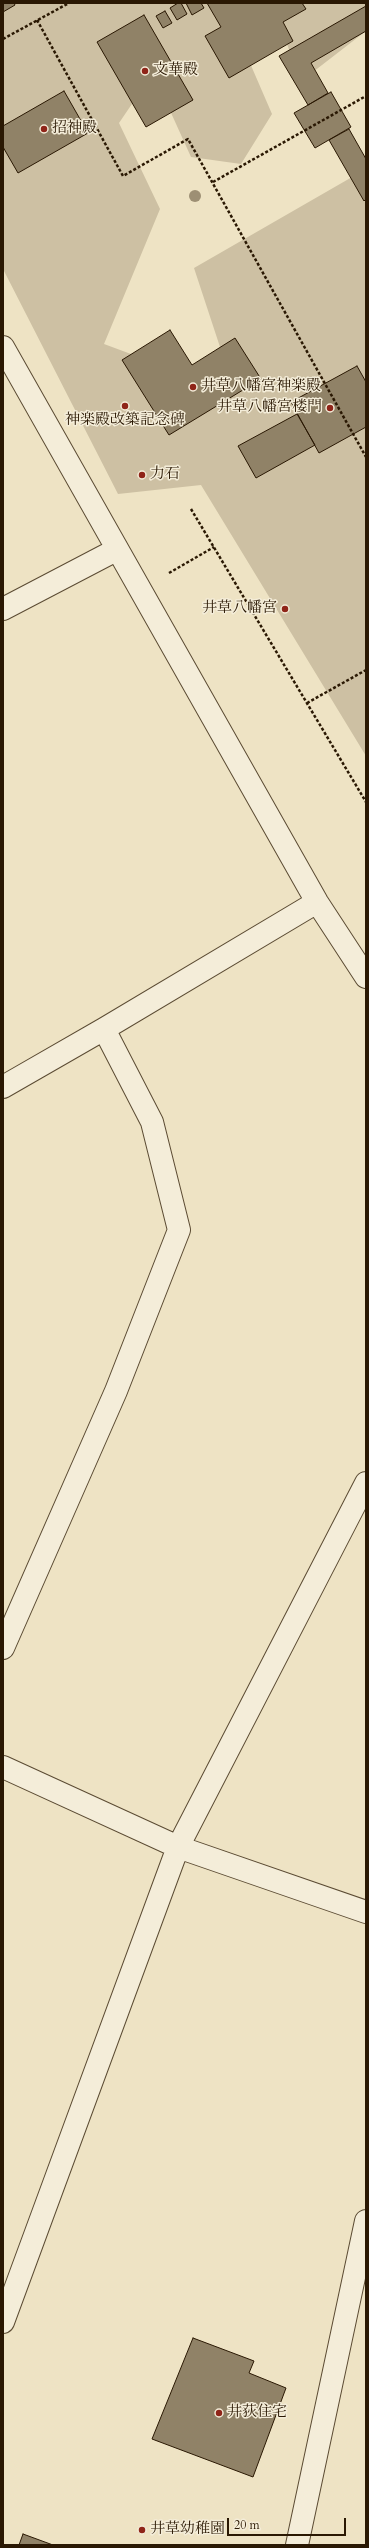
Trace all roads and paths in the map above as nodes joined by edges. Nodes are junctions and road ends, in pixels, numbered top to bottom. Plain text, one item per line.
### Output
1 (69, 3) edge
2 (37, 20) junction
3 (3, 39) edge
4 (366, 96) edge
5 (213, 182) junction
6 (3, 347) edge
7 (366, 457) edge
8 (191, 509) dead end
9 (214, 547) junction
10 (116, 550) junction
11 (138, 590) junction
12 (3, 609) edge
13 (366, 670) edge
14 (307, 703) junction
15 (366, 802) edge
16 (316, 902) junction
17 (366, 977) edge
18 (104, 1029) junction
19 (3, 1087) edge
20 (366, 1482) edge
21 (3, 1648) edge
22 (3, 1767) edge
23 (178, 1847) junction
24 (366, 1912) edge
25 (366, 2221) edge
26 (3, 2322) edge
27 (297, 2545) edge

1 - 2 path
2 - 3 path
2 - 5 path
4 - 5 path
5 - 7 path
6 - 10 street
8 - 9 path
9 - 11 path
9 - 14 path
10 - 11 street
10 - 12 street
11 - 16 street
13 - 14 path
14 - 15 path
16 - 17 street
16 - 18 street
18 - 19 street
18 - 21 street
20 - 23 street
22 - 23 street
23 - 24 street
23 - 26 street
25 - 27 street

